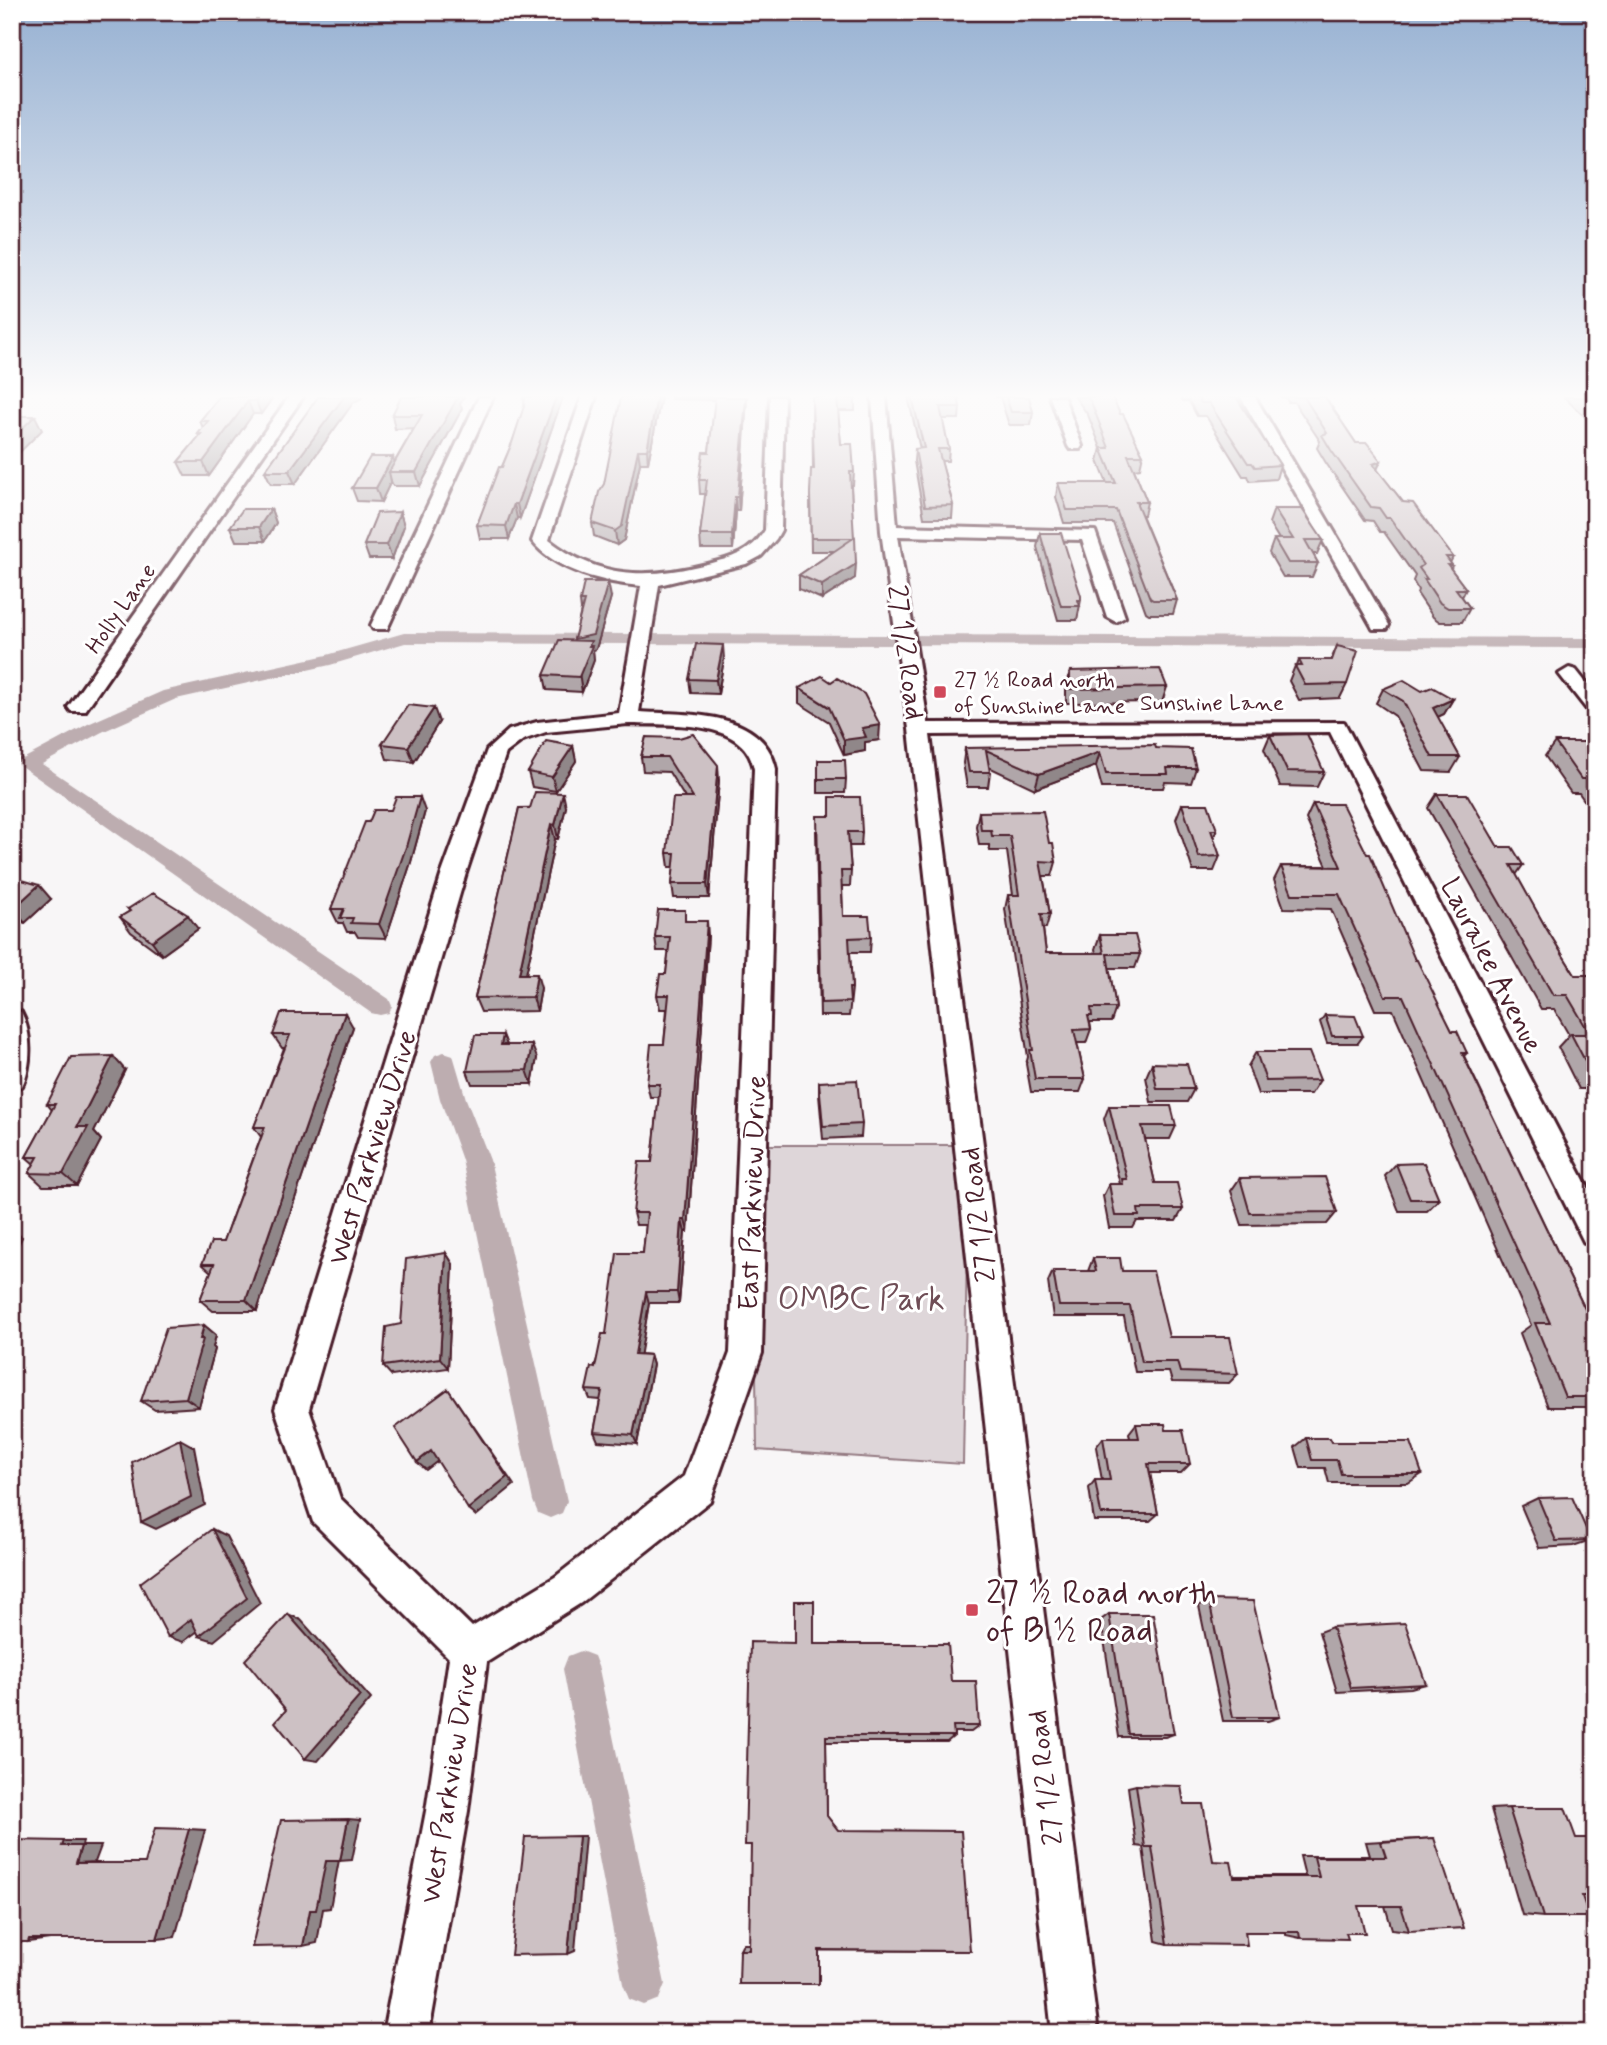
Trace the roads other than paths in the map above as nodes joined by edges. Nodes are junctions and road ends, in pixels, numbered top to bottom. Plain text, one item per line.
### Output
1 (229, 492) edge
2 (442, 492) edge
3 (557, 492) edge
4 (774, 492) edge
5 (886, 492) edge
6 (1303, 492) edge
7 (889, 531) junction
8 (651, 581) junction
9 (1116, 617) dead end
10 (380, 625) dead end
11 (1380, 625) dead end
12 (1569, 674) dead end
13 (78, 707) dead end
14 (1595, 707) edge
15 (628, 718) junction
16 (1337, 726) joint
17 (919, 729) junction
18 (12, 1019) edge
19 (12, 1078) edge
20 (1595, 1232) edge
21 (469, 1650) junction
22 (406, 2033) edge
23 (1075, 2033) edge

1 - 13 street, Holly Lane
2 - 10 street
3 - 8 street
4 - 8 street
5 - 7 street, 27 1/2 Road
6 - 11 street
7 - 9 street
7 - 17 street, 27 1/2 Road
8 - 15 street
12 - 14 street
15 - 21 street, West Parkview Drive
15 - 21 street, East Parkview Drive
16 - 17 street, Sunshine Lane
16 - 20 street, Lauralee Avenue
17 - 23 street, 27 1/2 Road
18 - 19 street
21 - 22 street, West Parkview Drive

